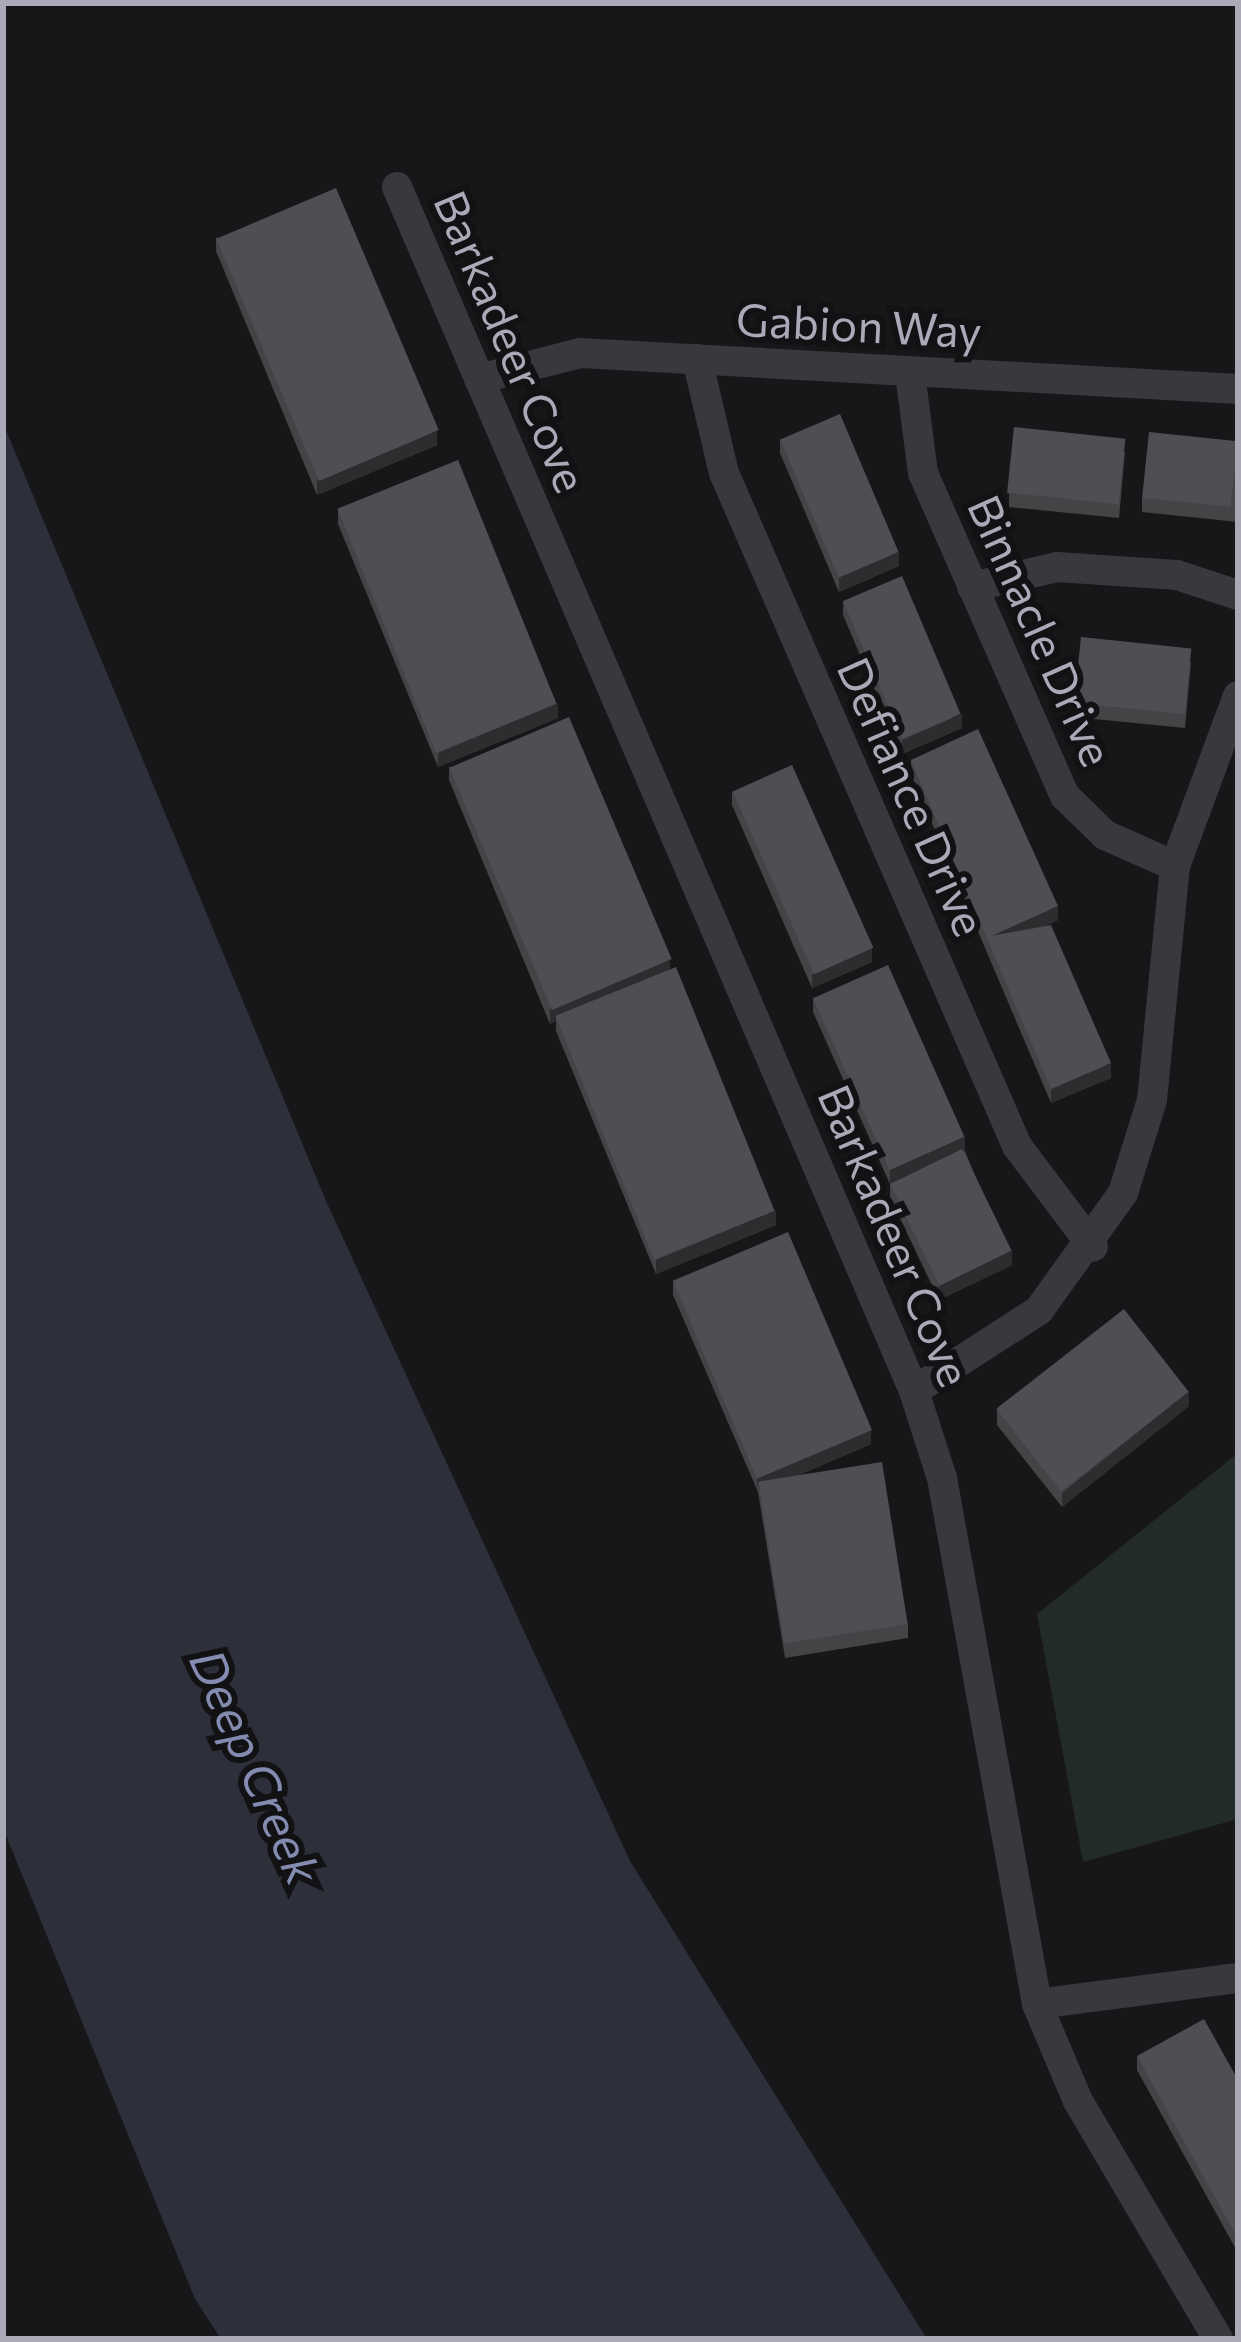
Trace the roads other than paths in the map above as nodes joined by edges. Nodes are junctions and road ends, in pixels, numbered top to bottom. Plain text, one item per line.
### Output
1 (397, 187) dead end
2 (697, 359) junction
3 (910, 373) junction
4 (479, 379) junction
5 (1238, 389) edge
6 (972, 587) junction
7 (1238, 595) edge
8 (1238, 696) edge
9 (1175, 866) junction
10 (1093, 1247) junction
11 (914, 1391) junction
12 (1238, 1978) edge
13 (1037, 2004) junction
14 (1218, 2339) edge

1 - 4 street, Barkadeer Cove
2 - 3 street, Gabion Way
2 - 4 street, Gabion Way
2 - 10 street, Defiance Drive
3 - 5 street, Gabion Way
3 - 6 street, Binnacle Drive
4 - 11 street, Barkadeer Cove
6 - 7 street
6 - 9 street, Binnacle Drive
8 - 9 street
9 - 10 street
10 - 11 street
11 - 13 street, Barkadeer Cove
12 - 13 street
13 - 14 street, Barkadeer Cove

